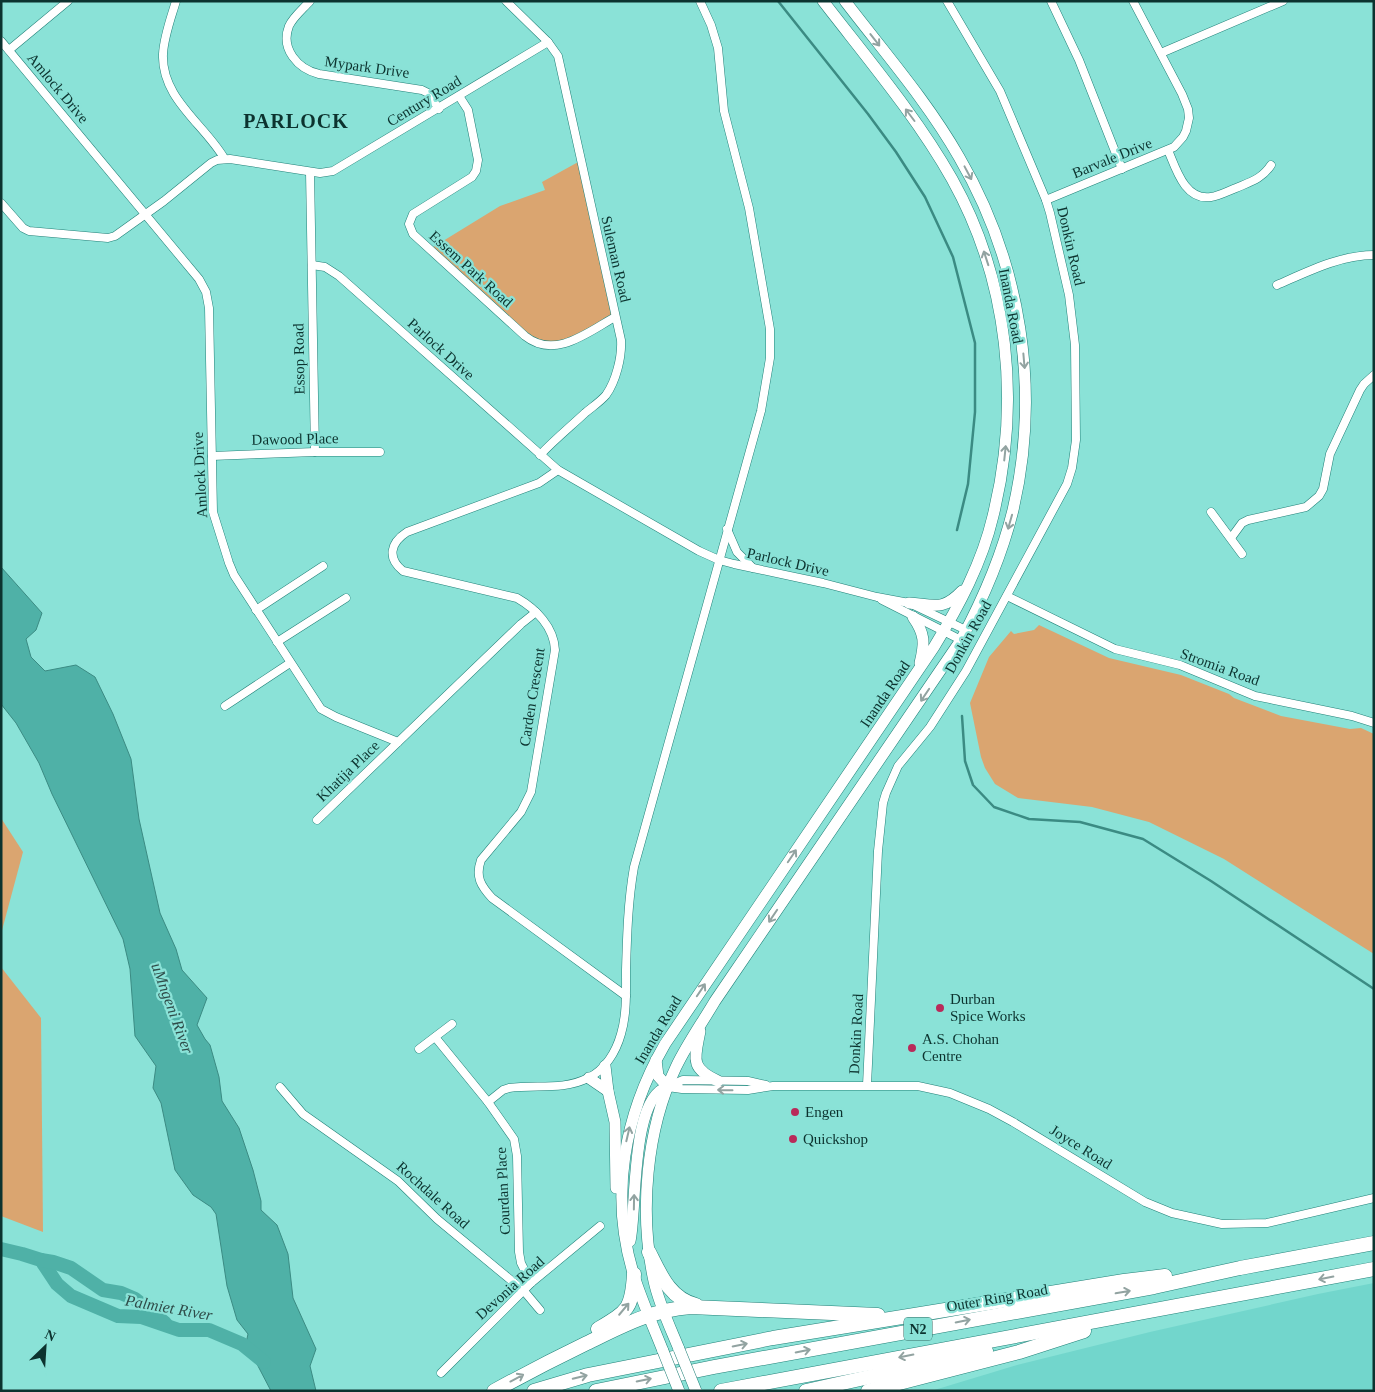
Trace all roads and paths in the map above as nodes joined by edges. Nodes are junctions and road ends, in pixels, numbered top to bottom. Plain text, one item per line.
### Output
1 (68, 1) edge
2 (176, 1) edge
3 (310, 1) edge
4 (506, 1) edge
5 (700, 1) edge
6 (823, 1) edge
7 (846, 1) edge
8 (947, 1) edge
9 (1051, 1) edge
10 (1133, 1) edge
11 (1283, 1) edge
12 (1, 41) edge
13 (548, 42) junction
14 (9, 50) junction
15 (1161, 53) junction
16 (459, 96) junction
17 (439, 108) junction
18 (1168, 150) junction
19 (224, 158) junction
20 (1271, 165) dead end
21 (1122, 169) junction
22 (310, 172) junction
23 (1046, 200) junction
24 (1, 203) edge
25 (145, 214) junction
26 (1374, 256) edge
27 (312, 265) junction
28 (1277, 285) dead end
29 (615, 317) junction
30 (1374, 375) edge
31 (315, 452) junction
32 (380, 452) dead end
33 (540, 455) junction
34 (212, 456) junction
35 (558, 470) junction
36 (1211, 512) dead end
37 (727, 529) junction
38 (1230, 538) junction
39 (1242, 554) dead end
40 (719, 560) junction
41 (323, 566) dead end
42 (753, 568) junction
43 (968, 585) junction
44 (1006, 596) junction
45 (876, 597) junction
46 (346, 598) dead end
47 (909, 603) junction
48 (256, 610) junction
49 (536, 612) junction
50 (914, 617) junction
51 (947, 626) junction
52 (964, 635) junction
53 (277, 642) junction
54 (290, 663) junction
55 (917, 672) junction
56 (225, 706) dead end
57 (1374, 723) edge
58 (398, 742) junction
59 (317, 820) dead end
60 (626, 996) junction
61 (702, 1022) junction
62 (452, 1024) dead end
63 (435, 1037) junction
64 (419, 1049) dead end
65 (656, 1059) junction
66 (605, 1066) junction
67 (588, 1078) junction
68 (718, 1081) junction
69 (867, 1085) junction
70 (773, 1086) junction
71 (280, 1087) dead end
72 (668, 1087) junction
73 (608, 1091) junction
74 (488, 1102) junction
75 (1374, 1198) edge
76 (600, 1226) dead end
77 (1374, 1243) edge
78 (628, 1250) junction
79 (649, 1252) junction
80 (1240, 1268) junction
81 (1374, 1269) edge
82 (634, 1274) junction
83 (531, 1284) junction
84 (524, 1291) junction
85 (706, 1307) junction
86 (540, 1310) dead end
87 (664, 1310) junction
88 (1161, 1310) junction
89 (648, 1314) junction
90 (916, 1314) junction
91 (1075, 1334) junction
92 (541, 1366) junction
93 (441, 1373) dead end
94 (494, 1391) edge
95 (534, 1391) edge
96 (596, 1391) edge
97 (679, 1391) edge
98 (696, 1391) edge
99 (721, 1391) edge
100 (806, 1391) edge
101 (868, 1391) edge

1 - 14 street
2 - 19 street
3 - 17 street, Mypark Drive
4 - 13 street, Suleman Road
5 - 37 street
43 -> 6 main road, Inanda Road
7 -> 52 main road, Inanda Road
8 - 23 street
9 - 21 street
10 - 15 street, Barvale Drive
11 - 15 street
12 - 14 street, Amlock Drive
13 - 16 street, Century Road
13 - 29 street, Suleman Road
14 - 25 street, Amlock Drive
15 - 18 street, Barvale Drive
16 - 17 street, Century Road
16 - 29 street, Essem Park Road
17 - 22 street, Century Road
18 - 20 street
18 - 21 street, Barvale Drive
19 - 22 street
19 - 25 street
21 - 23 street, Barvale Drive
22 - 27 street
23 - 44 street, Donkin Road
24 - 25 street
25 - 34 street, Amlock Drive
26 - 28 street
27 - 31 street, Essop Road
27 - 33 street, Parlock Drive
29 - 33 street, Suleman Road
30 - 38 street
31 - 32 street, Dawood Place
31 - 34 street, Dawood Place
33 - 35 street, Parlock Drive
34 - 48 street, Amlock Drive
35 - 40 street, Parlock Drive
35 - 49 street, Carden Crescent
36 - 38 street
37 - 40 street
37 - 42 street
38 - 39 street
40 - 42 street, Parlock Drive
40 - 60 street
41 - 48 street
42 - 45 street, Parlock Drive
43 - 47 main road
43 - 51 main road, Inanda Road
44 - 57 street, Stromia Road
44 - 69 street, Donkin Road
45 - 47 street, Parlock Drive
45 - 50 street, Parlock Drive
46 - 53 street
47 - 51 street, Parlock Drive
48 - 53 street, Amlock Drive
49 - 58 street
49 - 60 street, Carden Crescent
50 - 51 street, Parlock Drive
50 - 55 main road
51 - 52 street, Parlock Drive
51 - 55 main road, Inanda Road
52 -> 61 main road, Inanda Road
53 - 54 street, Amlock Drive
54 - 56 street
54 - 58 street, Amlock Drive
65 -> 55 main road, Inanda Road
58 - 59 street, Khatija Place
60 - 66 street
61 - 68 main road
61 - 72 main road, Inanda Road
62 - 63 street
63 - 64 street
63 - 74 street, Courdan Place
65 - 72 main road
78 -> 65 main road, Inanda Road
66 - 67 street
66 - 73 main road
67 - 73 main road
67 - 74 street
68 - 70 street, Joyce Road
68 - 72 street, Joyce Road
69 - 70 street, Joyce Road
69 - 75 street, Joyce Road
70 -> 72 street, Joyce Road
71 - 84 street, Rochdale Road
78 -> 72 main road
72 - 79 main road, Inanda Road
73 - 78 main road
74 - 83 street, Courdan Place
76 - 83 street, Devonia Road
77 - 80 highway, Outer Ring Road / N2
78 - 82 main road, Inanda Road
79 - 85 highway
79 - 87 main road, Inanda Road
80 - 90 highway
96 -> 80 highway, Outer Ring Road / N2
81 -> 88 highway, N2
82 - 89 main road, Inanda Road
92 -> 82 highway
83 - 84 street, Devonia Road
84 - 86 street, Rochdale Road
84 - 93 street, Devonia Road
85 - 87 highway
85 - 90 highway
87 - 89 highway
87 - 98 main road, Inanda Road, bridge
88 - 91 highway
88 -> 99 highway, N2
89 - 92 highway
89 - 97 main road, Inanda Road, bridge
95 -> 90 highway
91 - 100 highway
91 - 101 highway
94 -> 92 highway

